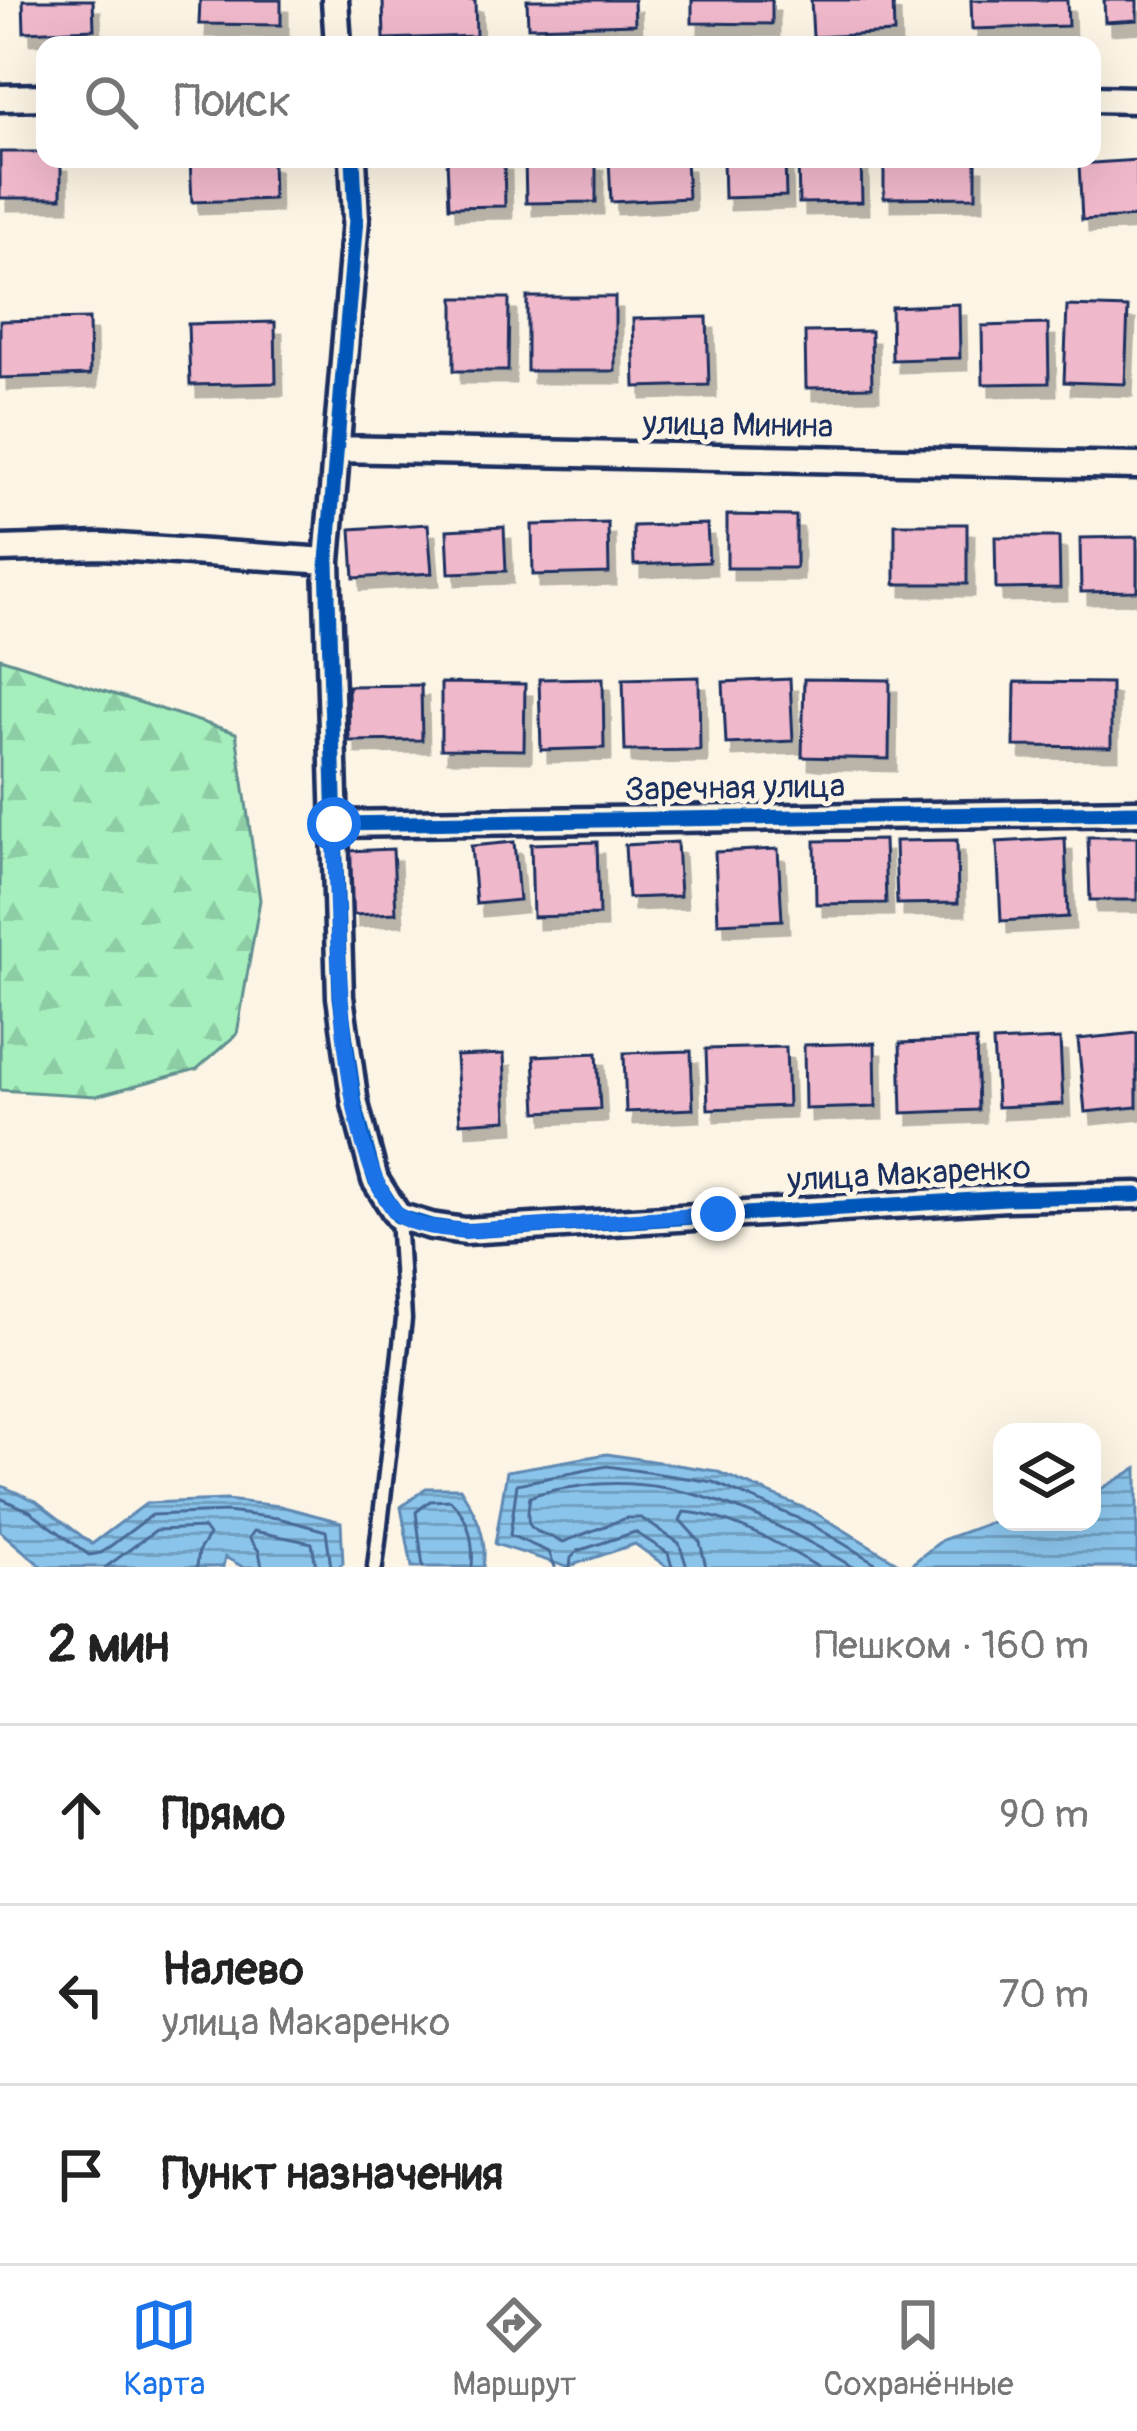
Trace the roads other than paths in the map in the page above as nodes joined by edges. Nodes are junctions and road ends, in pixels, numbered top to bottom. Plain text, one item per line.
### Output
1 (335, 0) edge
2 (337, 36) edge
3 (36, 97) edge
4 (0, 98) edge
5 (1101, 99) edge
6 (1137, 100) edge
7 (353, 168) edge
8 (337, 449) junction
9 (1137, 466) edge
10 (0, 549) edge
11 (327, 561) junction
12 (1137, 812) edge
13 (334, 824) junction
14 (1137, 1195) edge
15 (398, 1216) junction
16 (375, 1567) edge

1 - 2 street
3 - 4 street
5 - 6 street
7 - 8 street
8 - 9 street, улица Минина
8 - 11 street
10 - 11 street
11 - 13 street
12 - 13 street, Заречная улица
13 - 15 street
14 - 15 street, улица Макаренко
15 - 16 lane

